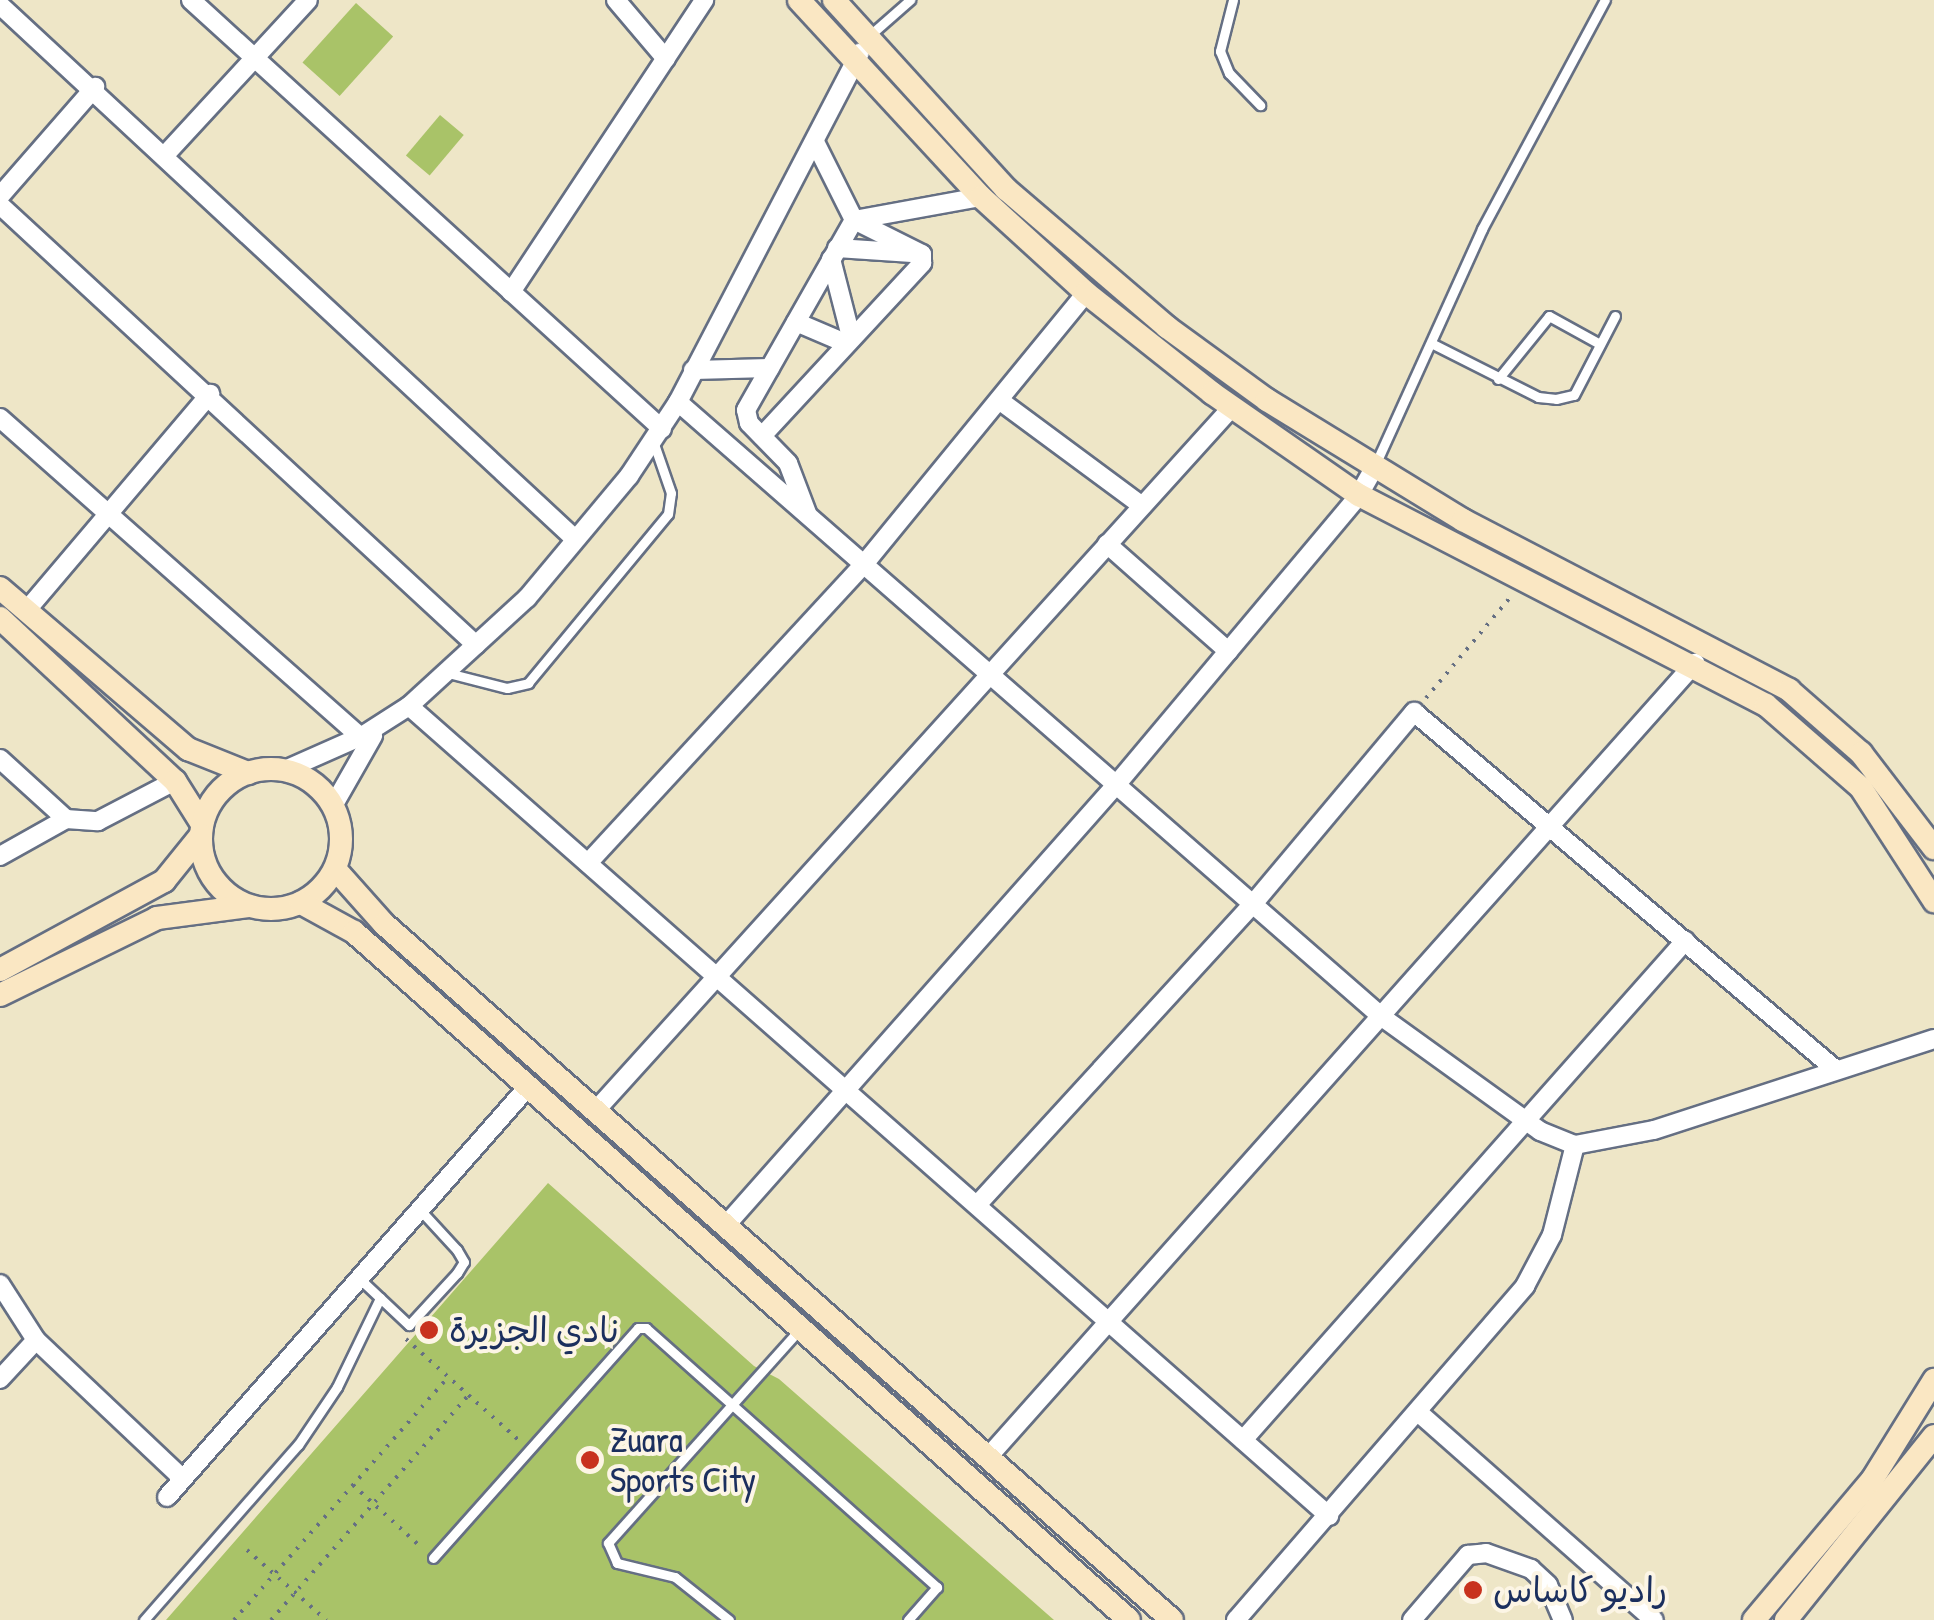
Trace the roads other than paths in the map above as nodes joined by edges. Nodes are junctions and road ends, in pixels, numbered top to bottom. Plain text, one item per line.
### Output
1 (191, 0) edge
2 (308, 0) edge
3 (616, 0) edge
4 (704, 0) edge
5 (799, 0) edge
6 (834, 0) edge
7 (910, 0) edge
8 (1233, 0) edge
9 (1604, 0) edge
10 (0, 5) edge
11 (867, 38) junction
12 (666, 59) junction
13 (258, 60) junction
14 (854, 61) junction
15 (94, 87) junction
16 (1260, 105) dead end
17 (816, 144) junction
18 (166, 154) junction
19 (0, 196) edge
20 (982, 197) junction
21 (0, 206) edge
22 (854, 220) junction
23 (834, 254) junction
24 (922, 254) junction
25 (511, 292) junction
26 (1086, 293) junction
27 (1614, 316) dead end
28 (796, 322) junction
29 (846, 337) junction
30 (1431, 342) junction
31 (1600, 344) junction
32 (770, 368) junction
33 (693, 370) junction
34 (1498, 378) junction
35 (210, 394) junction
36 (999, 400) junction
37 (678, 402) junction
38 (1232, 407) junction
39 (0, 418) edge
40 (658, 435) junction
41 (762, 436) junction
42 (1374, 468) junction
43 (1359, 495) junction
44 (1142, 506) junction
45 (808, 513) junction
46 (109, 516) junction
47 (574, 538) junction
48 (1107, 544) junction
49 (866, 562) junction
50 (0, 588) edge
51 (26, 611) junction
52 (0, 618) edge
53 (476, 645) junction
54 (1228, 652) junction
55 (1695, 664) junction
56 (445, 673) junction
57 (990, 673) junction
58 (409, 706) junction
59 (369, 736) junction
60 (0, 759) edge
61 (285, 770) junction
62 (248, 773) junction
63 (175, 782) junction
64 (1116, 784) junction
65 (333, 806) junction
66 (66, 820) junction
67 (1550, 828) junction
68 (201, 829) junction
69 (1934, 848) edge
70 (0, 856) edge
71 (588, 864) junction
72 (335, 869) junction
73 (1934, 901) edge
74 (301, 903) junction
75 (1253, 904) junction
76 (250, 906) junction
77 (1685, 940) junction
78 (0, 970) edge
79 (718, 978) junction
80 (0, 994) edge
81 (1382, 1017) junction
82 (1934, 1040) edge
83 (1836, 1070) junction
84 (528, 1088) junction
85 (847, 1091) junction
86 (598, 1108) junction
87 (1525, 1122) junction
88 (1574, 1145) junction
89 (977, 1206) junction
90 (422, 1212) junction
91 (727, 1224) junction
92 (361, 1280) junction
93 (0, 1284) edge
94 (380, 1298) junction
95 (1109, 1322) junction
96 (801, 1328) junction
97 (36, 1340) junction
98 (0, 1379) edge
99 (1934, 1380) edge
100 (732, 1404) junction
101 (1419, 1413) junction
102 (1934, 1436) edge
103 (1243, 1440) junction
104 (989, 1456) junction
105 (183, 1479) junction
106 (1872, 1480) junction
107 (1892, 1496) junction
108 (168, 1497) dead end
109 (1041, 1502) junction
110 (1329, 1516) junction
111 (1022, 1523) junction
112 (434, 1558) road end
113 (144, 1620) edge
114 (729, 1620) edge
115 (908, 1620) edge
116 (1129, 1620) edge
117 (1172, 1620) edge
118 (1236, 1620) edge
119 (1412, 1620) edge
120 (1563, 1620) edge
121 (1654, 1620) edge
122 (1754, 1620) edge
123 (1786, 1620) edge

1 - 13 street
2 - 13 street
3 - 12 street
4 - 12 street
5 - 14 street
6 - 11 street
7 - 11 lane
8 - 16 lane
9 - 30 lane
10 - 15 street
11 - 14 street
11 - 42 street
12 - 25 street
13 - 18 street
13 - 25 street
14 - 17 street
14 - 20 street
15 - 18 street
15 - 19 street
17 - 22 street
17 - 33 street
18 - 47 street
20 - 22 street
20 - 26 street
21 - 35 street
22 - 23 street
22 - 24 street
23 - 24 street
23 - 28 street
23 - 29 street
24 - 29 street
25 - 40 street
26 - 36 street
26 - 38 street
27 - 31 lane
28 - 29 street
28 - 32 street
29 - 41 street
30 - 34 lane
30 - 42 lane
31 - 34 lane
31 - 34 lane
32 - 33 street
32 - 41 street
33 - 37 street
35 - 46 street
35 - 53 street
36 - 44 street
36 - 49 street
37 - 40 street
37 - 45 street
38 - 43 street
38 - 44 street
39 - 46 street
40 - 47 street
40 - 56 lane
41 - 45 street
42 - 43 street
42 - 69 street
43 - 54 street
43 - 55 street
44 - 48 street
45 - 49 street
46 - 51 street
46 - 59 street
47 - 53 street
48 - 54 street
48 - 57 street
49 - 57 street
49 - 71 street
50 - 51 street
51 - 62 street
52 - 63 street
53 - 56 street
54 - 64 street
55 - 67 street
55 - 73 street
56 - 58 street
57 - 64 street
57 - 79 street
58 - 59 street
58 - 71 street
59 - 61 street
59 - 65 street
60 - 66 street
61 - 62 street
61 - 65 street
62 - 68 street
63 - 66 street
63 - 68 street
64 - 75 street
64 - 85 street
65 - 72 street
66 - 70 street
67 - 75 street
67 - 77 street
67 - 81 street
68 - 76 street
68 - 78 street
71 - 79 street
72 - 74 street
72 - 86 street
74 - 76 street
74 - 84 street
75 - 81 street
75 - 89 street
76 - 80 street
77 - 83 street
77 - 87 street
79 - 85 street
79 - 86 street
81 - 87 street
81 - 95 street
82 - 83 street
83 - 88 street
84 - 90 street
84 - 96 street
85 - 89 street
85 - 91 street
86 - 91 street
87 - 88 street
87 - 103 street
88 - 101 street
89 - 95 street
90 - 92 street
90 - 94 lane
91 - 104 street
92 - 94 lane
92 - 105 street
93 - 97 street
94 - 113 lane
95 - 103 street
95 - 104 street
96 - 100 lane
96 - 111 street
97 - 98 street
97 - 105 street
99 - 106 street
100 - 112 lane
100 - 114 lane
100 - 115 lane
101 - 110 street
101 - 121 street
102 - 107 street
103 - 110 street
104 - 109 street
105 - 108 street
106 - 107 street
106 - 122 street
107 - 123 street
109 - 111 street
109 - 117 street
110 - 118 street
111 - 116 street
119 - 120 street

